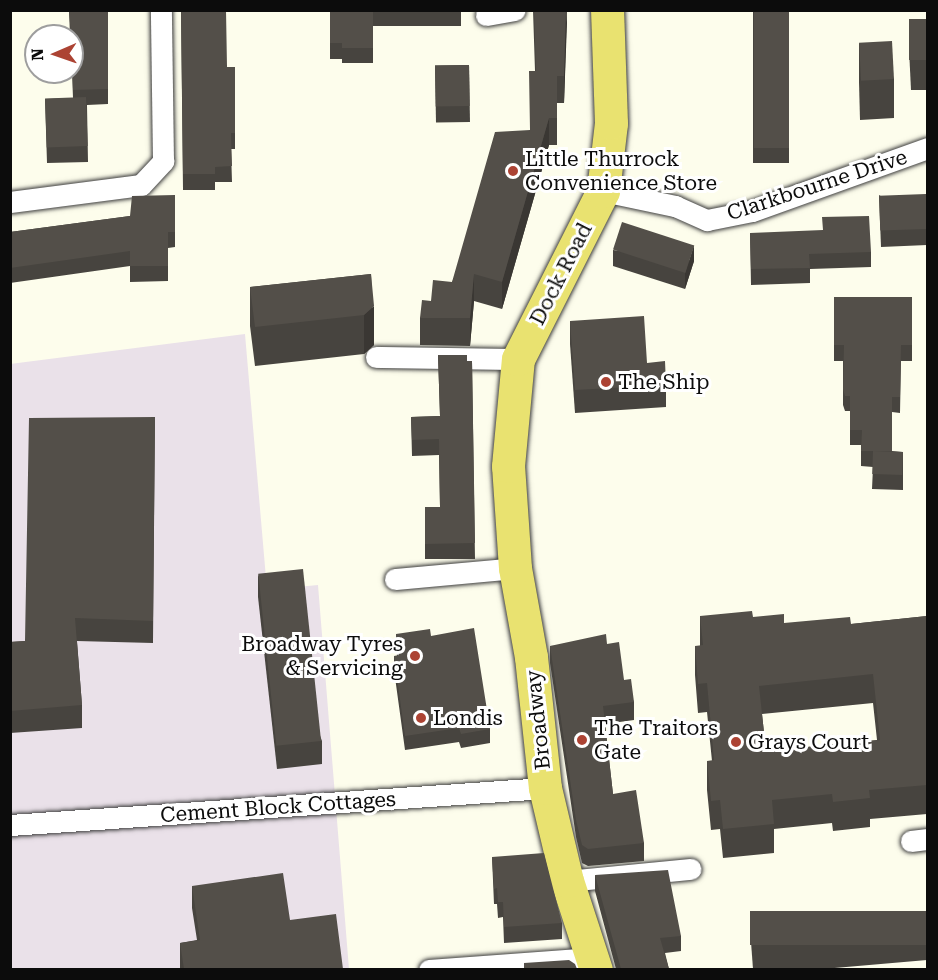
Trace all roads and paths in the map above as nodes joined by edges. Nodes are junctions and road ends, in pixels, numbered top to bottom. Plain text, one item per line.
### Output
1 (161, 10) edge
2 (515, 10) edge
3 (607, 10) edge
4 (486, 15) dead end
5 (927, 148) edge
6 (603, 191) junction
7 (10, 202) edge
8 (376, 357) dead end
9 (518, 359) junction
10 (508, 466) joint
11 (515, 568) junction
12 (395, 579) dead end
13 (545, 789) junction
14 (10, 825) edge
15 (690, 869) dead end
16 (567, 881) junction
17 (594, 964) edge
18 (429, 969) edge

1 - 7 street
2 - 4 street
3 - 6 main road, Dock Road
5 - 6 street, Clarkbourne Drive
6 - 9 main road, Dock Road
8 - 9 street
9 - 10 main road, Dock Road
10 - 11 main road, Broadway
11 - 12 street
11 - 13 main road, Broadway
13 - 14 street, Cement Block Cottages
13 - 16 main road, Broadway
15 - 16 street
16 - 17 main road, Broadway
17 - 18 street

